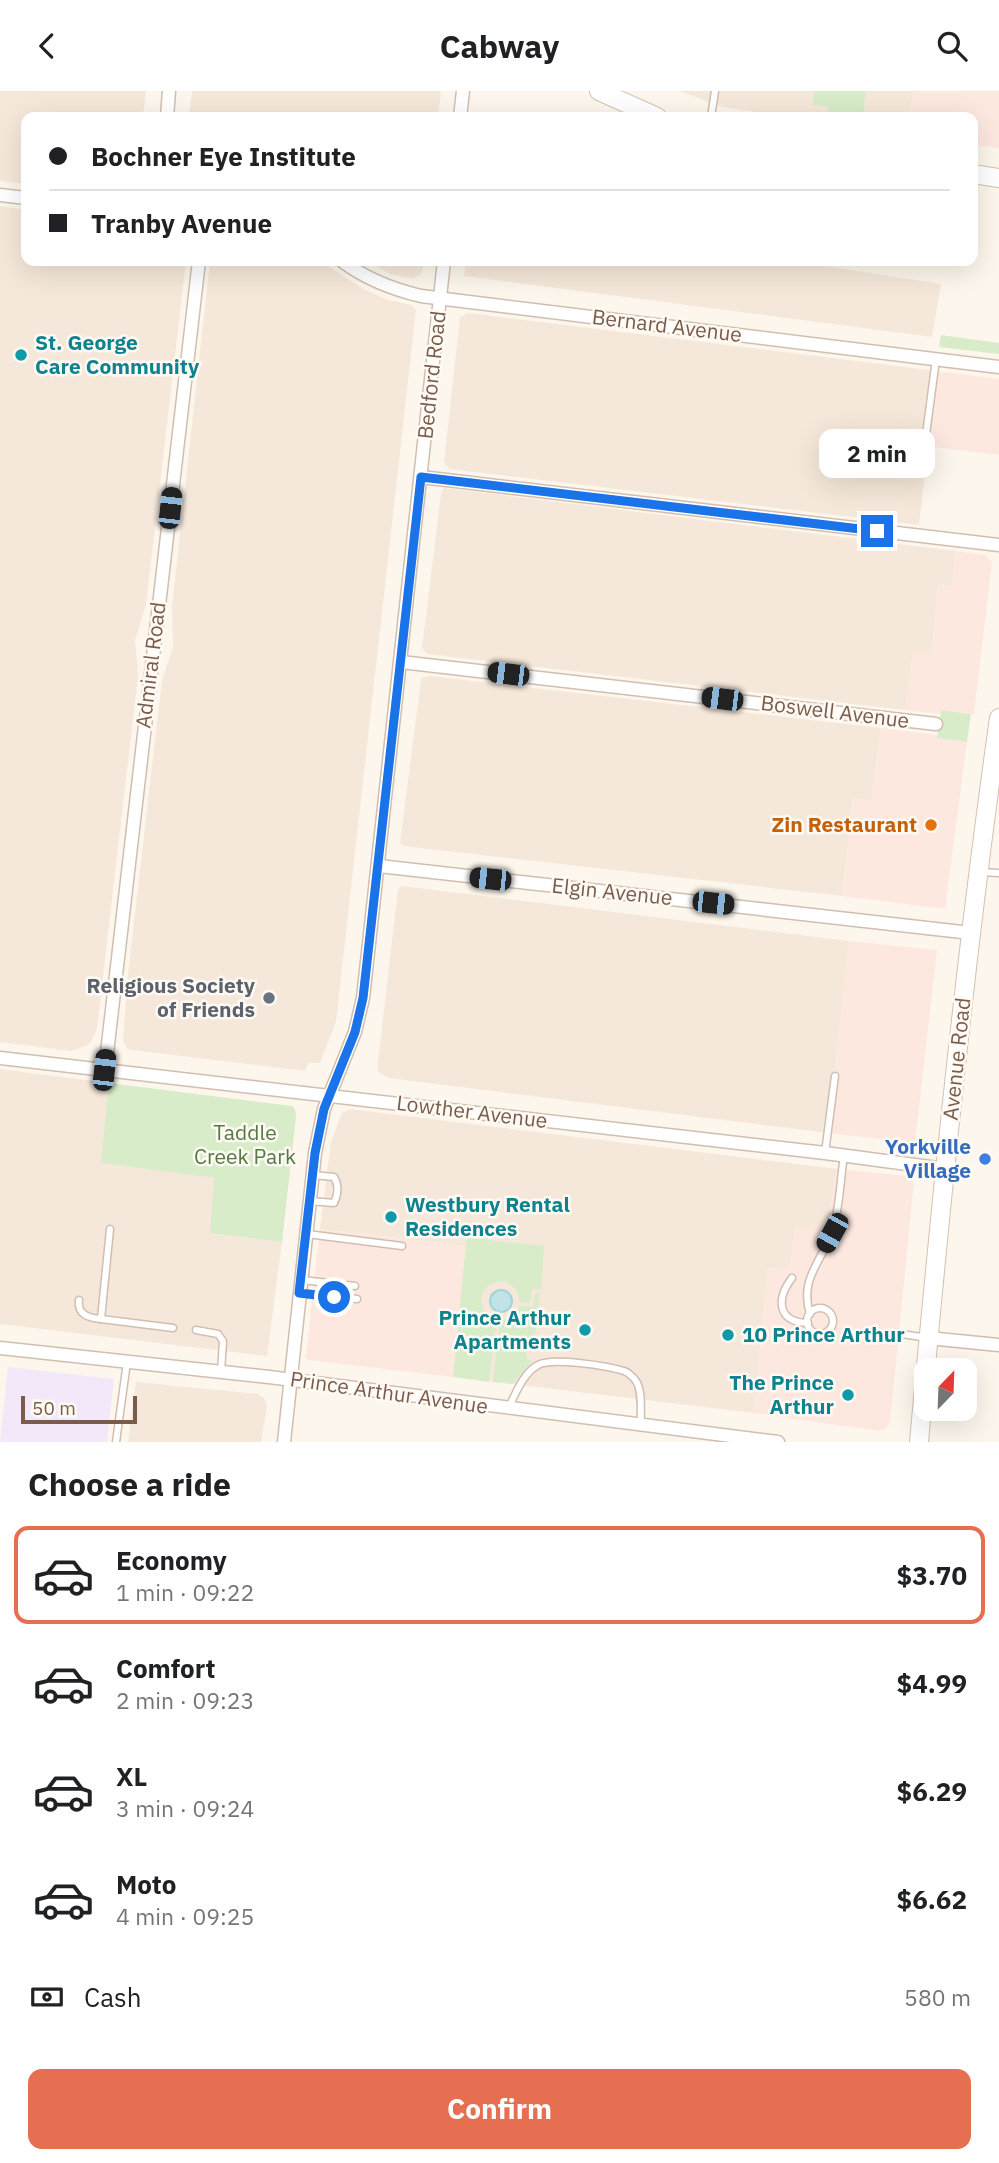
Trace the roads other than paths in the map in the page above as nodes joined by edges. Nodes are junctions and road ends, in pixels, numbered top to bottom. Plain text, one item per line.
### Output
1 (169, 91) edge
2 (463, 91) edge
3 (599, 91) edge
4 (715, 91) edge
5 (167, 112) edge
6 (461, 112) edge
7 (645, 112) edge
8 (712, 112) edge
9 (978, 175) edge
10 (999, 178) edge
11 (0, 195) edge
12 (21, 197) edge
13 (198, 266) edge
14 (349, 266) edge
15 (443, 266) edge
16 (440, 297) junction
17 (936, 359) junction
18 (999, 367) edge
19 (925, 442) dead end
20 (421, 477) junction
21 (999, 545) edge
22 (401, 662) junction
23 (999, 718) edge
24 (936, 724) dead end
25 (379, 866) junction
26 (978, 872) junction
27 (999, 873) edge
28 (971, 933) junction
29 (0, 1058) edge
30 (104, 1070) junction
31 (835, 1076) dead end
32 (330, 1096) junction
33 (825, 1153) junction
34 (844, 1156) junction
35 (945, 1169) junction
36 (313, 1175) junction
37 (310, 1201) junction
38 (110, 1229) dead end
39 (306, 1234) junction
40 (402, 1247) dead end
41 (792, 1279) dead end
42 (355, 1286) dead end
43 (300, 1287) junction
44 (357, 1299) dead end
45 (79, 1300) dead end
46 (810, 1314) junction
47 (101, 1319) junction
48 (808, 1322) junction
49 (833, 1323) junction
50 (843, 1325) dead end
51 (173, 1328) dead end
52 (196, 1330) dead end
53 (895, 1333) dead end
54 (928, 1338) junction
55 (999, 1345) edge
56 (0, 1347) edge
57 (127, 1362) junction
58 (221, 1372) junction
59 (289, 1380) junction
60 (508, 1409) junction
61 (641, 1424) junction
62 (116, 1442) edge
63 (284, 1442) edge
64 (778, 1442) edge
65 (919, 1442) edge

1 - 5 street
2 - 6 street
3 - 7 main road
4 - 8 lane
9 - 10 main road
11 - 12 street
13 - 30 street, Admiral Road
14 - 16 street, Bernard Avenue
15 - 16 street, Bedford Road
16 - 17 street, Bernard Avenue
16 - 20 street, Bedford Road
17 - 18 street, Bernard Avenue
17 - 19 lane
20 - 21 street
20 - 22 street, Bedford Road
22 - 24 street, Boswell Avenue
22 - 25 street, Bedford Road
23 - 26 main road, Avenue Road
25 - 28 street, Elgin Avenue
25 - 32 street, Bedford Road
26 - 27 lane
26 - 28 main road, Avenue Road
28 - 35 main road, Avenue Road
29 - 30 street, Lowther Avenue
30 - 32 street, Lowther Avenue
31 - 33 lane
32 - 33 street, Lowther Avenue
32 - 36 street, Bedford Road
33 - 34 street, Lowther Avenue
34 - 35 street, Lowther Avenue
34 - 46 lane
35 - 54 main road, Avenue Road
36 - 37 street, Bedford Road
36 - 37 lane
37 - 39 street, Bedford Road
38 - 47 lane
39 - 40 lane
39 - 43 street, Bedford Road
41 - 48 lane
42 - 43 lane
43 - 44 lane
43 - 59 street, Bedford Road
45 - 47 lane
46 - 48 lane
46 - 49 lane
47 - 51 lane
48 - 49 lane
49 - 50 lane
52 - 58 lane
53 - 54 lane
54 - 55 street
54 - 65 main road, Avenue Road
56 - 57 street, Prince Arthur Avenue
57 - 58 street, Prince Arthur Avenue
57 - 62 lane
58 - 59 street, Prince Arthur Avenue
59 - 60 street, Prince Arthur Avenue
59 - 63 street, Bedford Road
60 - 61 street, Prince Arthur Avenue
60 - 61 lane
61 - 64 street, Prince Arthur Avenue

